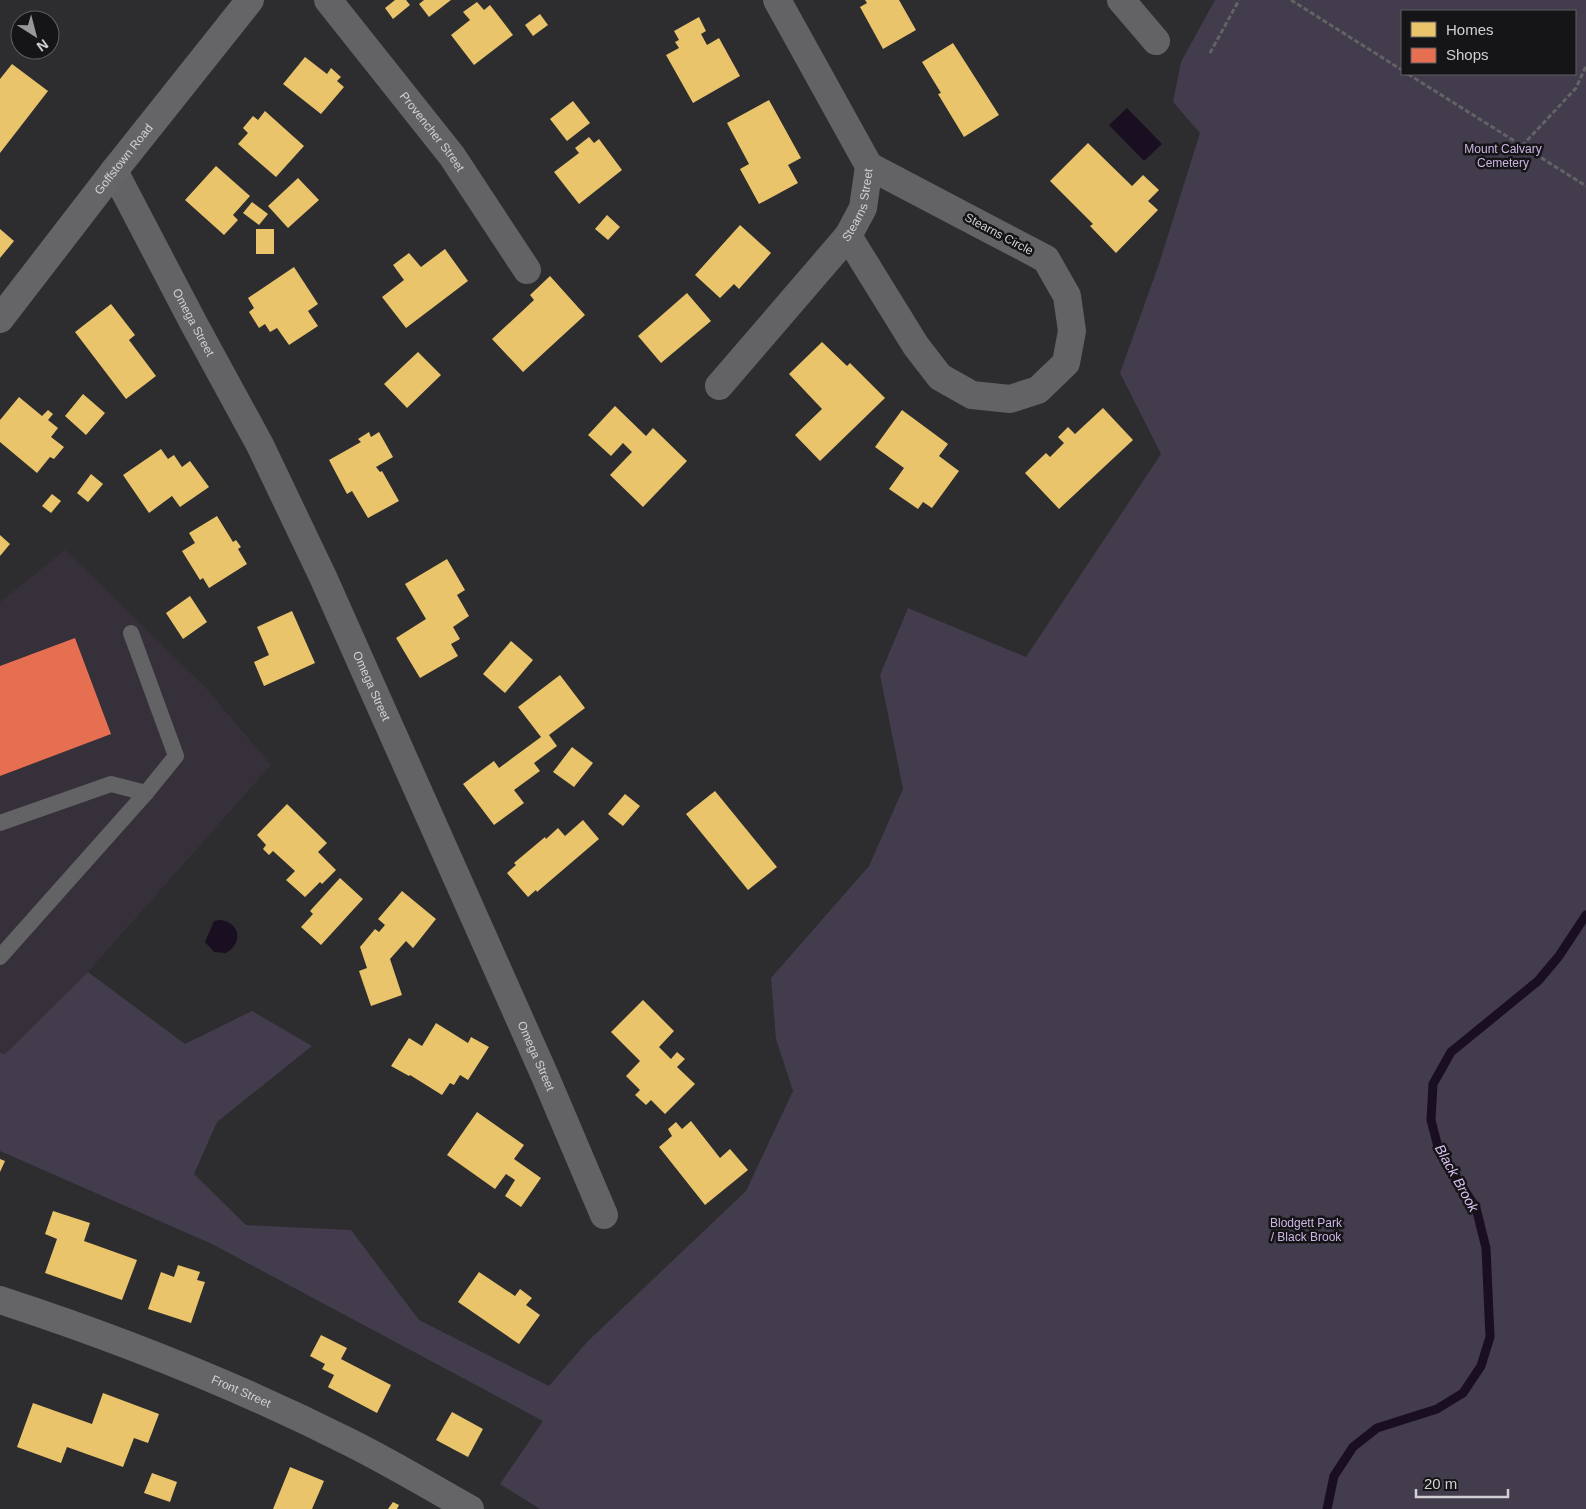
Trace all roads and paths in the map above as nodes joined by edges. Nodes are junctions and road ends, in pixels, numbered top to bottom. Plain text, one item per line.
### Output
1 (250, 0) edge
2 (328, 0) edge
3 (776, 0) edge
4 (1121, 0) edge
5 (1239, 0) edge
6 (1291, 0) edge
7 (1156, 41) dead end
8 (1210, 53) dead end
9 (1586, 66) edge
10 (1401, 69) edge
11 (1410, 75) edge
12 (1522, 146) junction
13 (869, 166) junction
14 (114, 171) junction
15 (1586, 186) edge
16 (848, 236) junction
17 (527, 270) dead end
18 (0, 319) edge
19 (719, 386) dead end
20 (131, 633) dead end
21 (146, 793) junction
22 (0, 822) edge
23 (0, 957) edge
24 (604, 1215) dead end
25 (0, 1300) edge
26 (470, 1509) edge

1 - 14 main road, Goffstown Road
2 - 17 street, Provencher Street
3 - 13 street, Stearns Street
4 - 7 street
5 - 8 path
6 - 10 path
9 - 12 path
11 - 12 path
12 - 15 path
13 - 16 street, Stearns Street
13 - 16 street, Stearns Circle
14 - 18 main road, Goffstown Road
14 - 24 street, Omega Street
16 - 19 street, Stearns Street
20 - 21 lane
21 - 22 lane
21 - 23 lane
25 - 26 main road, Front Street

